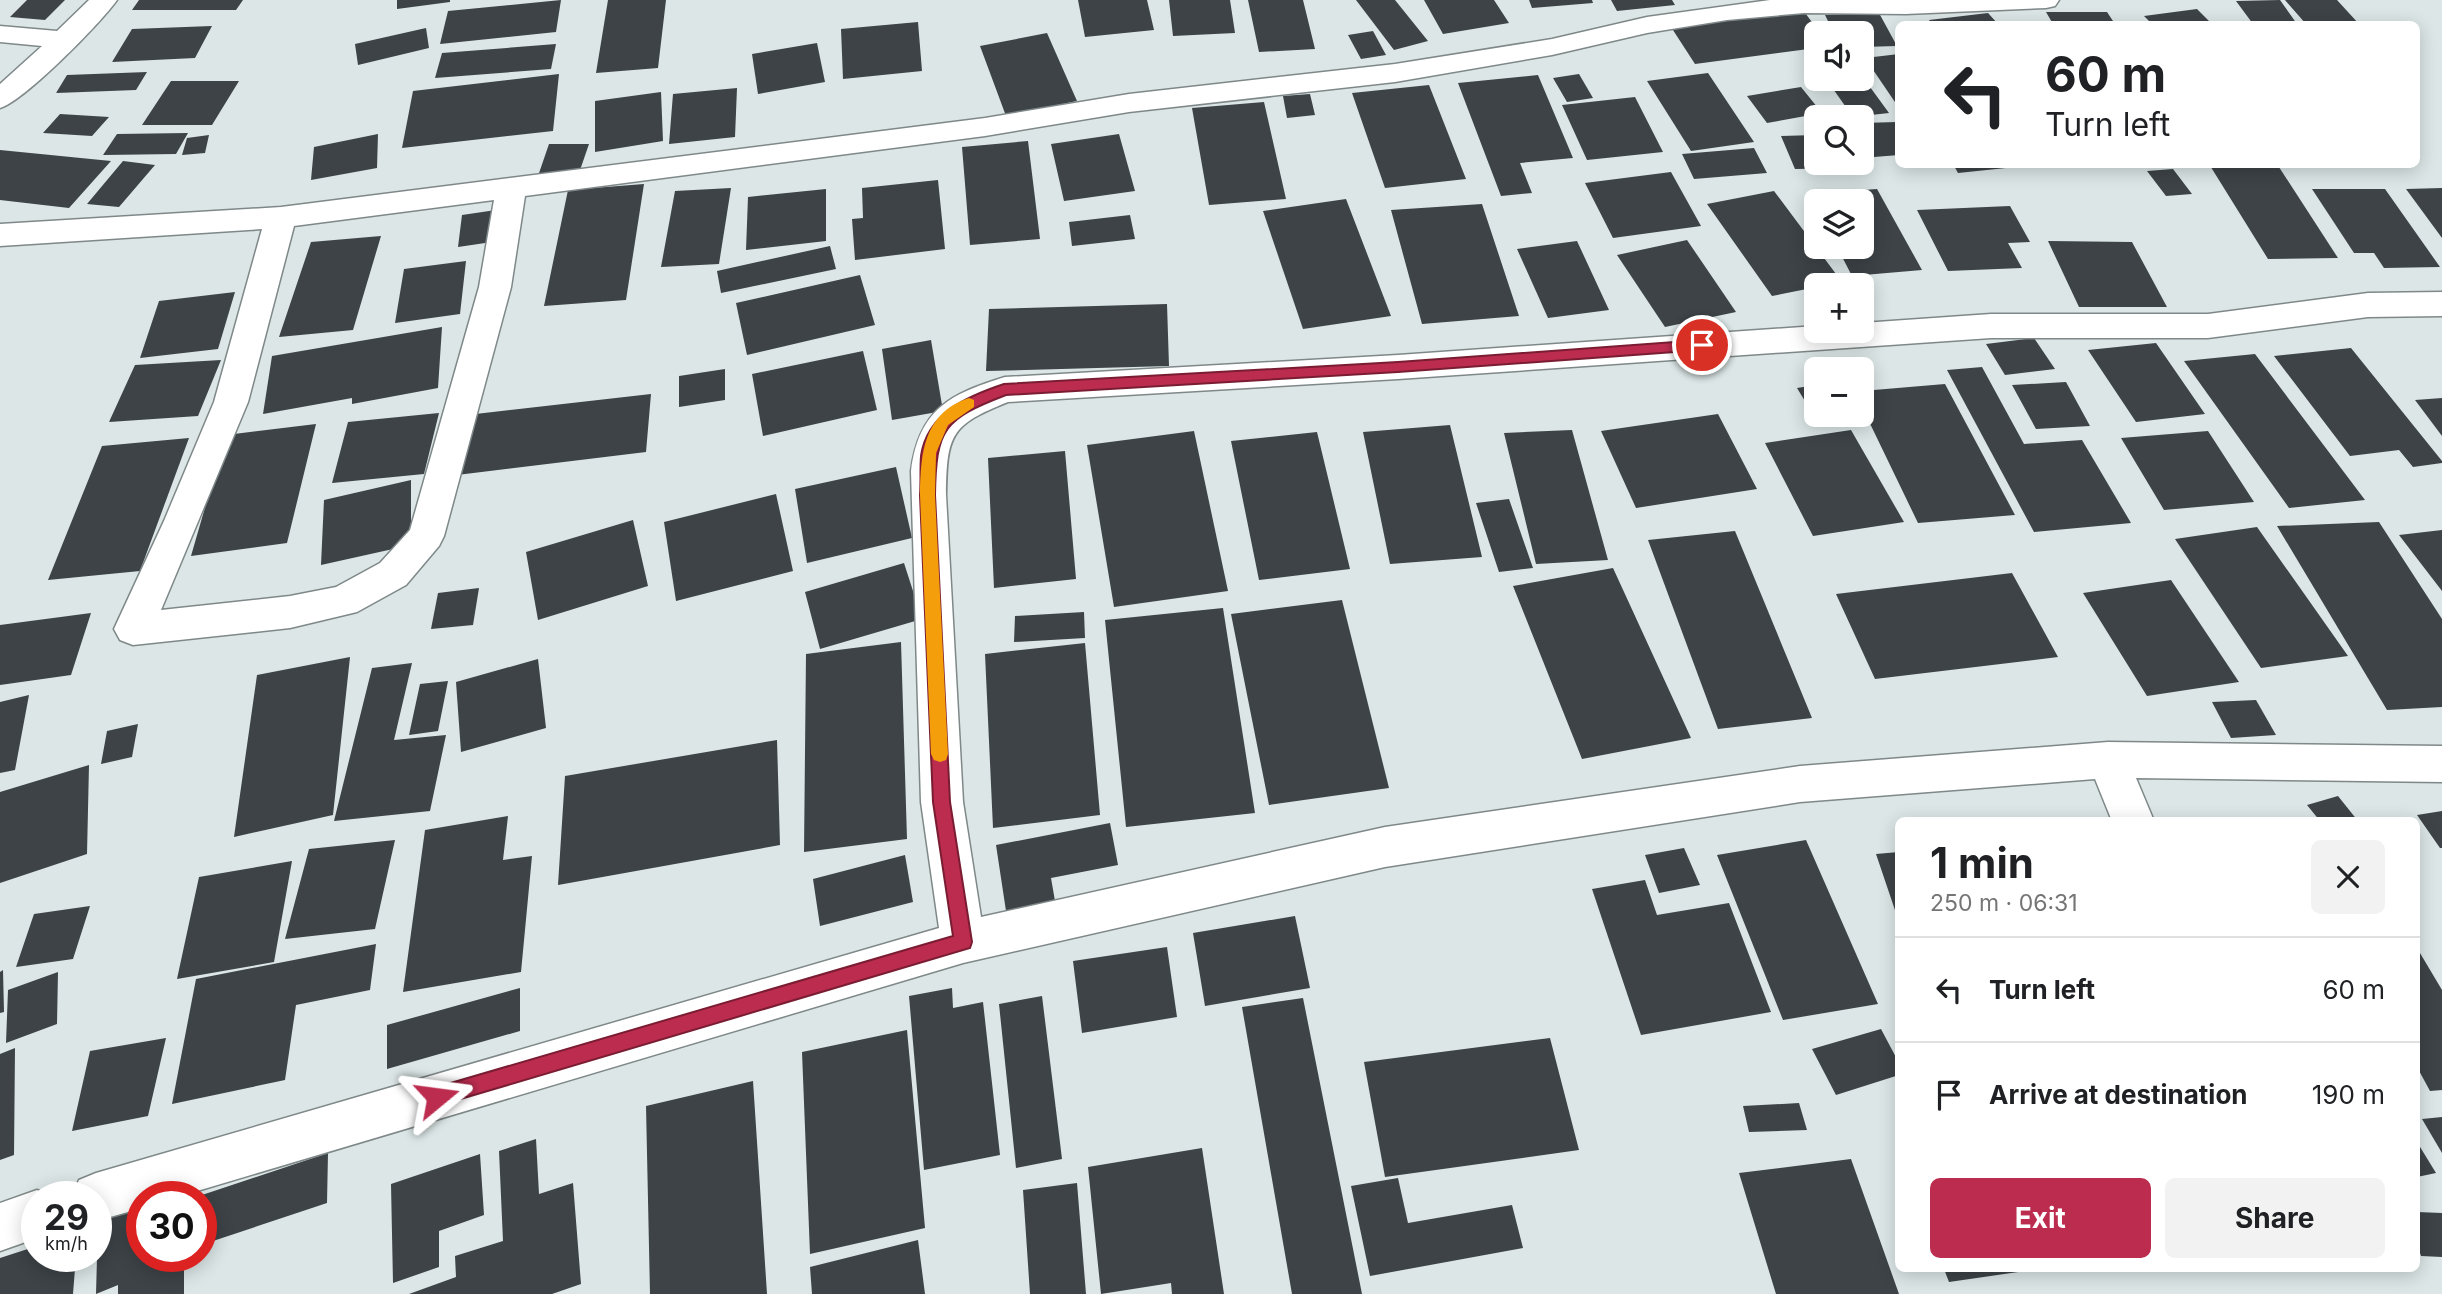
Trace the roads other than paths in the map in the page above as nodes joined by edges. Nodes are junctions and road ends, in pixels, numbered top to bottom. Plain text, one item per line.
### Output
1 (104, 0) edge
2 (2046, 0) edge
3 (0, 34) edge
4 (62, 40) junction
5 (0, 99) edge
6 (511, 186) junction
7 (281, 217) junction
8 (0, 235) edge
9 (2442, 304) edge
10 (2108, 760) junction
11 (2442, 764) edge
12 (2131, 817) edge
13 (963, 942) junction
14 (112, 1192) edge
15 (21, 1220) edge
16 (0, 1227) edge

1 - 4 street
2 - 6 street
3 - 4 street
4 - 5 street
6 - 7 street
6 - 7 street
7 - 8 street
9 - 13 street
10 - 11 street
10 - 12 street
10 - 13 street
13 - 14 street
15 - 16 street

